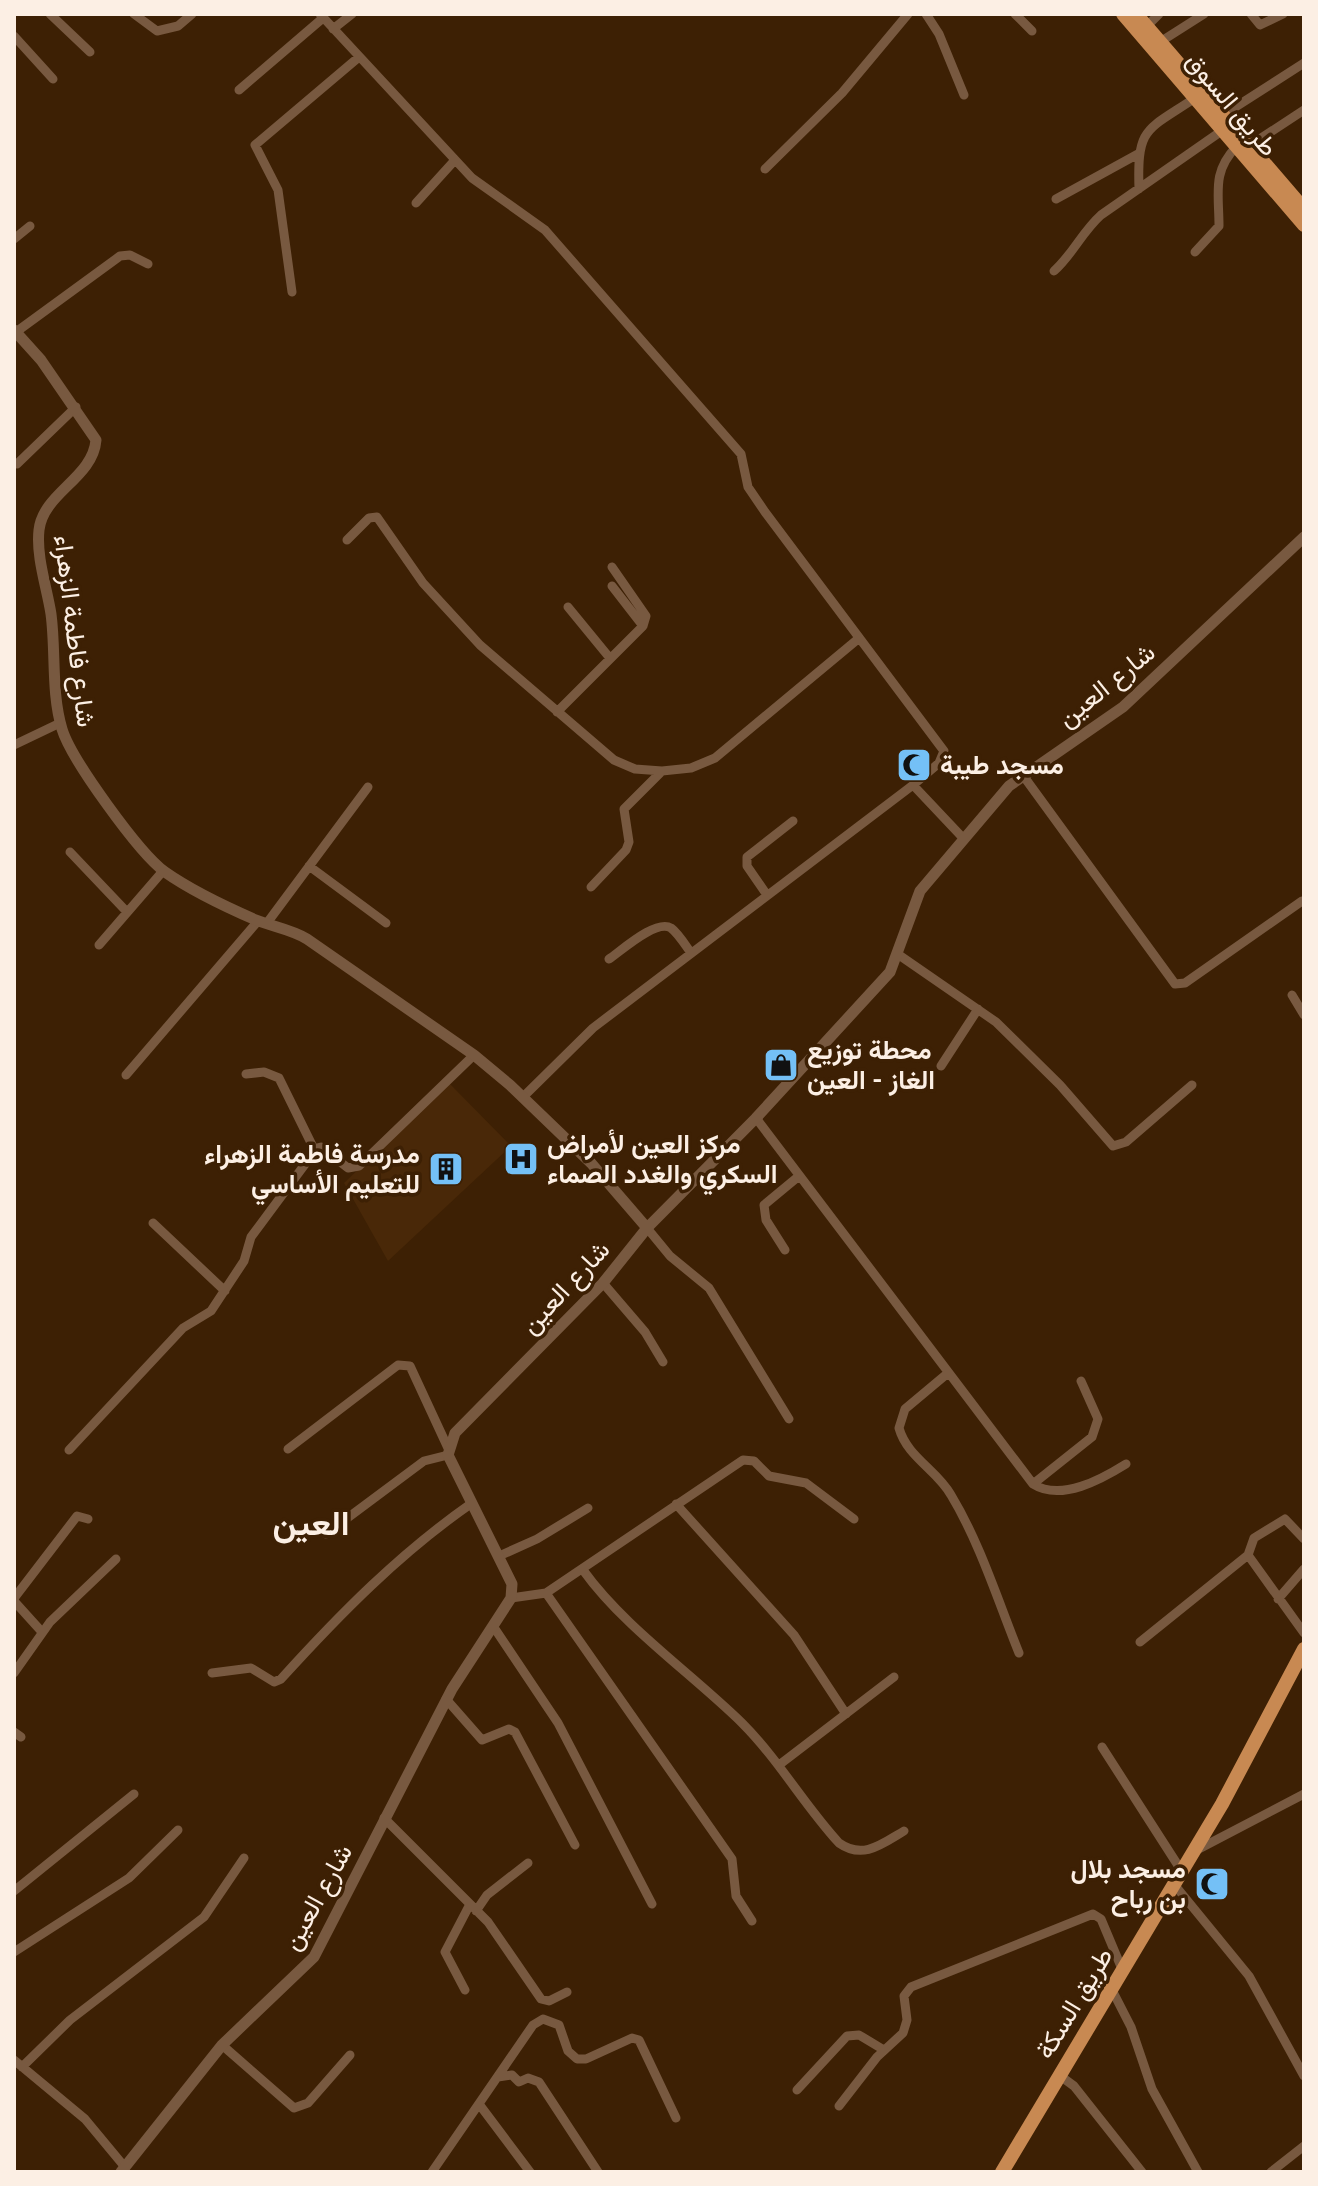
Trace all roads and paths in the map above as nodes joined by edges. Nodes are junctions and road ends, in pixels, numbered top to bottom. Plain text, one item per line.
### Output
1 (50, 14) edge
2 (134, 14) edge
3 (192, 14) edge
4 (352, 14) edge
5 (908, 14) edge
6 (926, 14) edge
7 (1015, 14) edge
8 (1123, 14) edge
9 (1136, 14) edge
10 (1159, 14) edge
11 (1204, 14) edge
12 (1251, 14) edge
13 (1283, 14) edge
14 (321, 16) edge
15 (1147, 26) junction
16 (333, 29) junction
17 (1032, 31) dead end
18 (14, 36) edge
19 (1160, 42) junction
20 (90, 52) dead end
21 (359, 57) junction
22 (1304, 63) edge
23 (53, 79) dead end
24 (239, 90) dead end
25 (964, 95) dead end
26 (1195, 98) junction
27 (1304, 110) edge
28 (1223, 123) junction
29 (1242, 146) junction
30 (1138, 154) junction
31 (455, 160) junction
32 (765, 169) dead end
33 (1139, 189) junction
34 (1056, 199) dead end
35 (416, 203) dead end
36 (1304, 209) edge
37 (1304, 225) edge
38 (30, 226) dead end
39 (14, 239) edge
40 (1195, 252) dead end
41 (148, 264) dead end
42 (1054, 271) dead end
43 (292, 292) dead end
44 (16, 337) edge
45 (76, 407) junction
46 (17, 464) dead end
47 (1304, 537) edge
48 (347, 540) dead end
49 (612, 567) dead end
50 (612, 586) dead end
51 (568, 607) dead end
52 (643, 626) junction
53 (858, 639) junction
54 (609, 657) junction
55 (557, 712) junction
56 (60, 723) junction
57 (14, 745) edge
58 (662, 771) junction
59 (1022, 774) junction
60 (913, 785) junction
61 (368, 787) dead end
62 (793, 821) dead end
63 (963, 838) junction
64 (70, 852) dead end
65 (309, 866) junction
66 (163, 871) junction
67 (591, 887) dead end
68 (767, 895) junction
69 (1302, 901) dead end
70 (127, 912) junction
71 (262, 922) junction
72 (386, 923) dead end
73 (99, 945) dead end
74 (691, 953) junction
75 (899, 955) junction
76 (609, 959) dead end
77 (1292, 995) dead end
78 (978, 1009) junction
79 (1304, 1015) edge
80 (474, 1055) junction
81 (941, 1066) dead end
82 (246, 1074) dead end
83 (126, 1075) dead end
84 (1192, 1085) dead end
85 (523, 1097) junction
86 (756, 1118) junction
87 (315, 1151) junction
88 (799, 1176) junction
89 (153, 1223) dead end
90 (647, 1228) junction
91 (785, 1250) dead end
92 (603, 1283) junction
93 (225, 1291) junction
94 (663, 1362) dead end
95 (948, 1373) junction
96 (1081, 1381) dead end
97 (789, 1419) dead end
98 (288, 1449) dead end
99 (69, 1450) dead end
100 (448, 1451) junction
101 (1126, 1464) dead end
102 (1033, 1484) junction
103 (472, 1503) junction
104 (676, 1504) junction
105 (588, 1508) dead end
106 (88, 1519) dead end
107 (854, 1519) dead end
108 (326, 1534) dead end
109 (1304, 1539) edge
110 (1248, 1555) junction
111 (499, 1556) junction
112 (116, 1559) dead end
113 (1304, 1569) edge
114 (583, 1570) junction
115 (546, 1593) junction
116 (511, 1598) junction
117 (1278, 1599) junction
118 (493, 1626) junction
119 (42, 1632) junction
120 (1304, 1633) edge
121 (1140, 1642) dead end
122 (1304, 1649) edge
123 (1019, 1653) dead end
124 (14, 1673) edge
125 (212, 1673) dead end
126 (894, 1677) dead end
127 (446, 1699) junction
128 (846, 1714) junction
129 (1102, 1747) dead end
130 (779, 1765) junction
131 (134, 1794) dead end
132 (1304, 1794) edge
133 (384, 1818) junction
134 (178, 1830) dead end
135 (904, 1831) dead end
136 (575, 1845) dead end
137 (1190, 1853) junction
138 (244, 1858) dead end
139 (528, 1863) dead end
140 (1177, 1876) junction
141 (14, 1891) edge
142 (652, 1904) dead end
143 (473, 1908) junction
144 (752, 1921) dead end
145 (14, 1952) edge
146 (1122, 1969) junction
147 (1111, 1988) junction
148 (465, 1990) dead end
149 (567, 1992) dead end
150 (222, 2045) junction
151 (884, 2050) junction
152 (350, 2055) dead end
153 (18, 2064) edge
154 (1059, 2075) junction
155 (1304, 2076) edge
156 (498, 2077) junction
157 (797, 2090) dead end
158 (479, 2104) junction
159 (839, 2106) dead end
160 (676, 2118) dead end
161 (1304, 2146) edge
162 (122, 2169) edge
163 (432, 2172) edge
164 (530, 2172) edge
165 (598, 2172) edge
166 (1002, 2172) edge
167 (1142, 2172) edge
168 (1198, 2172) edge
169 (1271, 2172) edge

1 - 20 street
2 - 3 street
4 - 16 street
5 - 32 street
6 - 25 street
7 - 17 street
8 - 26 main road, طريق السوق
9 - 15 main road, طريق السوق
10 - 15 street
11 - 19 street
12 - 13 street
14 - 16 street
14 - 24 street
15 - 19 main road, طريق السوق
16 - 21 street
18 - 23 street
19 - 28 main road, طريق السوق
21 - 31 street
21 - 43 street
22 - 28 street
26 - 28 main road, طريق السوق
26 - 30 street
27 - 29 street
28 - 29 main road, طريق السوق
28 - 33 street
29 - 36 main road, طريق السوق
29 - 37 main road, طريق السوق
29 - 40 street
30 - 33 street
30 - 34 street
31 - 35 street
31 - 53 street
33 - 42 street
38 - 39 street
41 - 44 street
44 - 45 street, شارع فاطمة الزهراء
45 - 46 street
45 - 56 street, شارع فاطمة الزهراء
47 - 59 street, شارع العين
48 - 55 street
49 - 52 street
50 - 52 street
51 - 54 street
52 - 54 street
53 - 58 street
53 - 60 street
54 - 55 street
55 - 58 street
56 - 57 street
56 - 66 street, شارع فاطمة الزهراء
58 - 67 street
59 - 63 street, شارع العين
59 - 69 street
60 - 63 street
60 - 68 street
61 - 65 street
62 - 68 street
63 - 75 street, شارع العين
64 - 70 street
65 - 71 street
65 - 72 street
66 - 70 street
66 - 71 street, شارع فاطمة الزهراء
68 - 74 street
70 - 73 street
71 - 80 street, شارع فاطمة الزهراء
71 - 83 street
74 - 76 street
74 - 85 street
75 - 78 street
75 - 86 street, شارع العين
77 - 79 street
78 - 81 street
78 - 84 street
80 - 85 street, شارع فاطمة الزهراء
80 - 87 street
82 - 87 street
85 - 90 street, شارع فاطمة الزهراء
86 - 88 street
86 - 90 street, شارع العين
87 - 93 street
88 - 91 street
88 - 95 street
89 - 93 street
90 - 92 street, شارع العين
90 - 97 street
92 - 94 street
92 - 100 street, شارع العين
93 - 99 street
95 - 102 street
95 - 123 street
96 - 102 street
98 - 100 street
100 - 103 street
100 - 108 street
101 - 102 street
103 - 111 street
103 - 125 street
104 - 107 street
104 - 114 street
104 - 128 street
105 - 111 street
106 - 119 street
109 - 110 street
110 - 117 street
110 - 121 street
111 - 116 street
112 - 119 street
113 - 117 street
114 - 115 street
114 - 130 street
115 - 116 street
115 - 144 street
116 - 118 street, شارع العين
117 - 120 street
118 - 127 street, شارع العين
118 - 142 street
119 - 124 street
122 - 137 main road, طريق السكة
126 - 128 street
127 - 133 street, شارع العين
127 - 136 street
128 - 130 street
129 - 140 street
130 - 135 street
131 - 141 street
132 - 137 street
133 - 143 street
133 - 150 street, شارع العين
134 - 145 street
137 - 140 main road, طريق السكة
138 - 153 street
139 - 143 street
140 - 146 main road, طريق السكة
140 - 155 street
143 - 148 street
143 - 149 street
146 - 147 main road, طريق السكة
146 - 151 street
147 - 154 main road, طريق السكة
147 - 168 street
150 - 152 street
150 - 162 street, شارع العين
151 - 157 street
151 - 159 street
153 - 162 street
154 - 166 main road, طريق السكة
154 - 167 street
156 - 158 street
156 - 160 street
156 - 165 street
158 - 163 street
158 - 164 street
161 - 169 street

